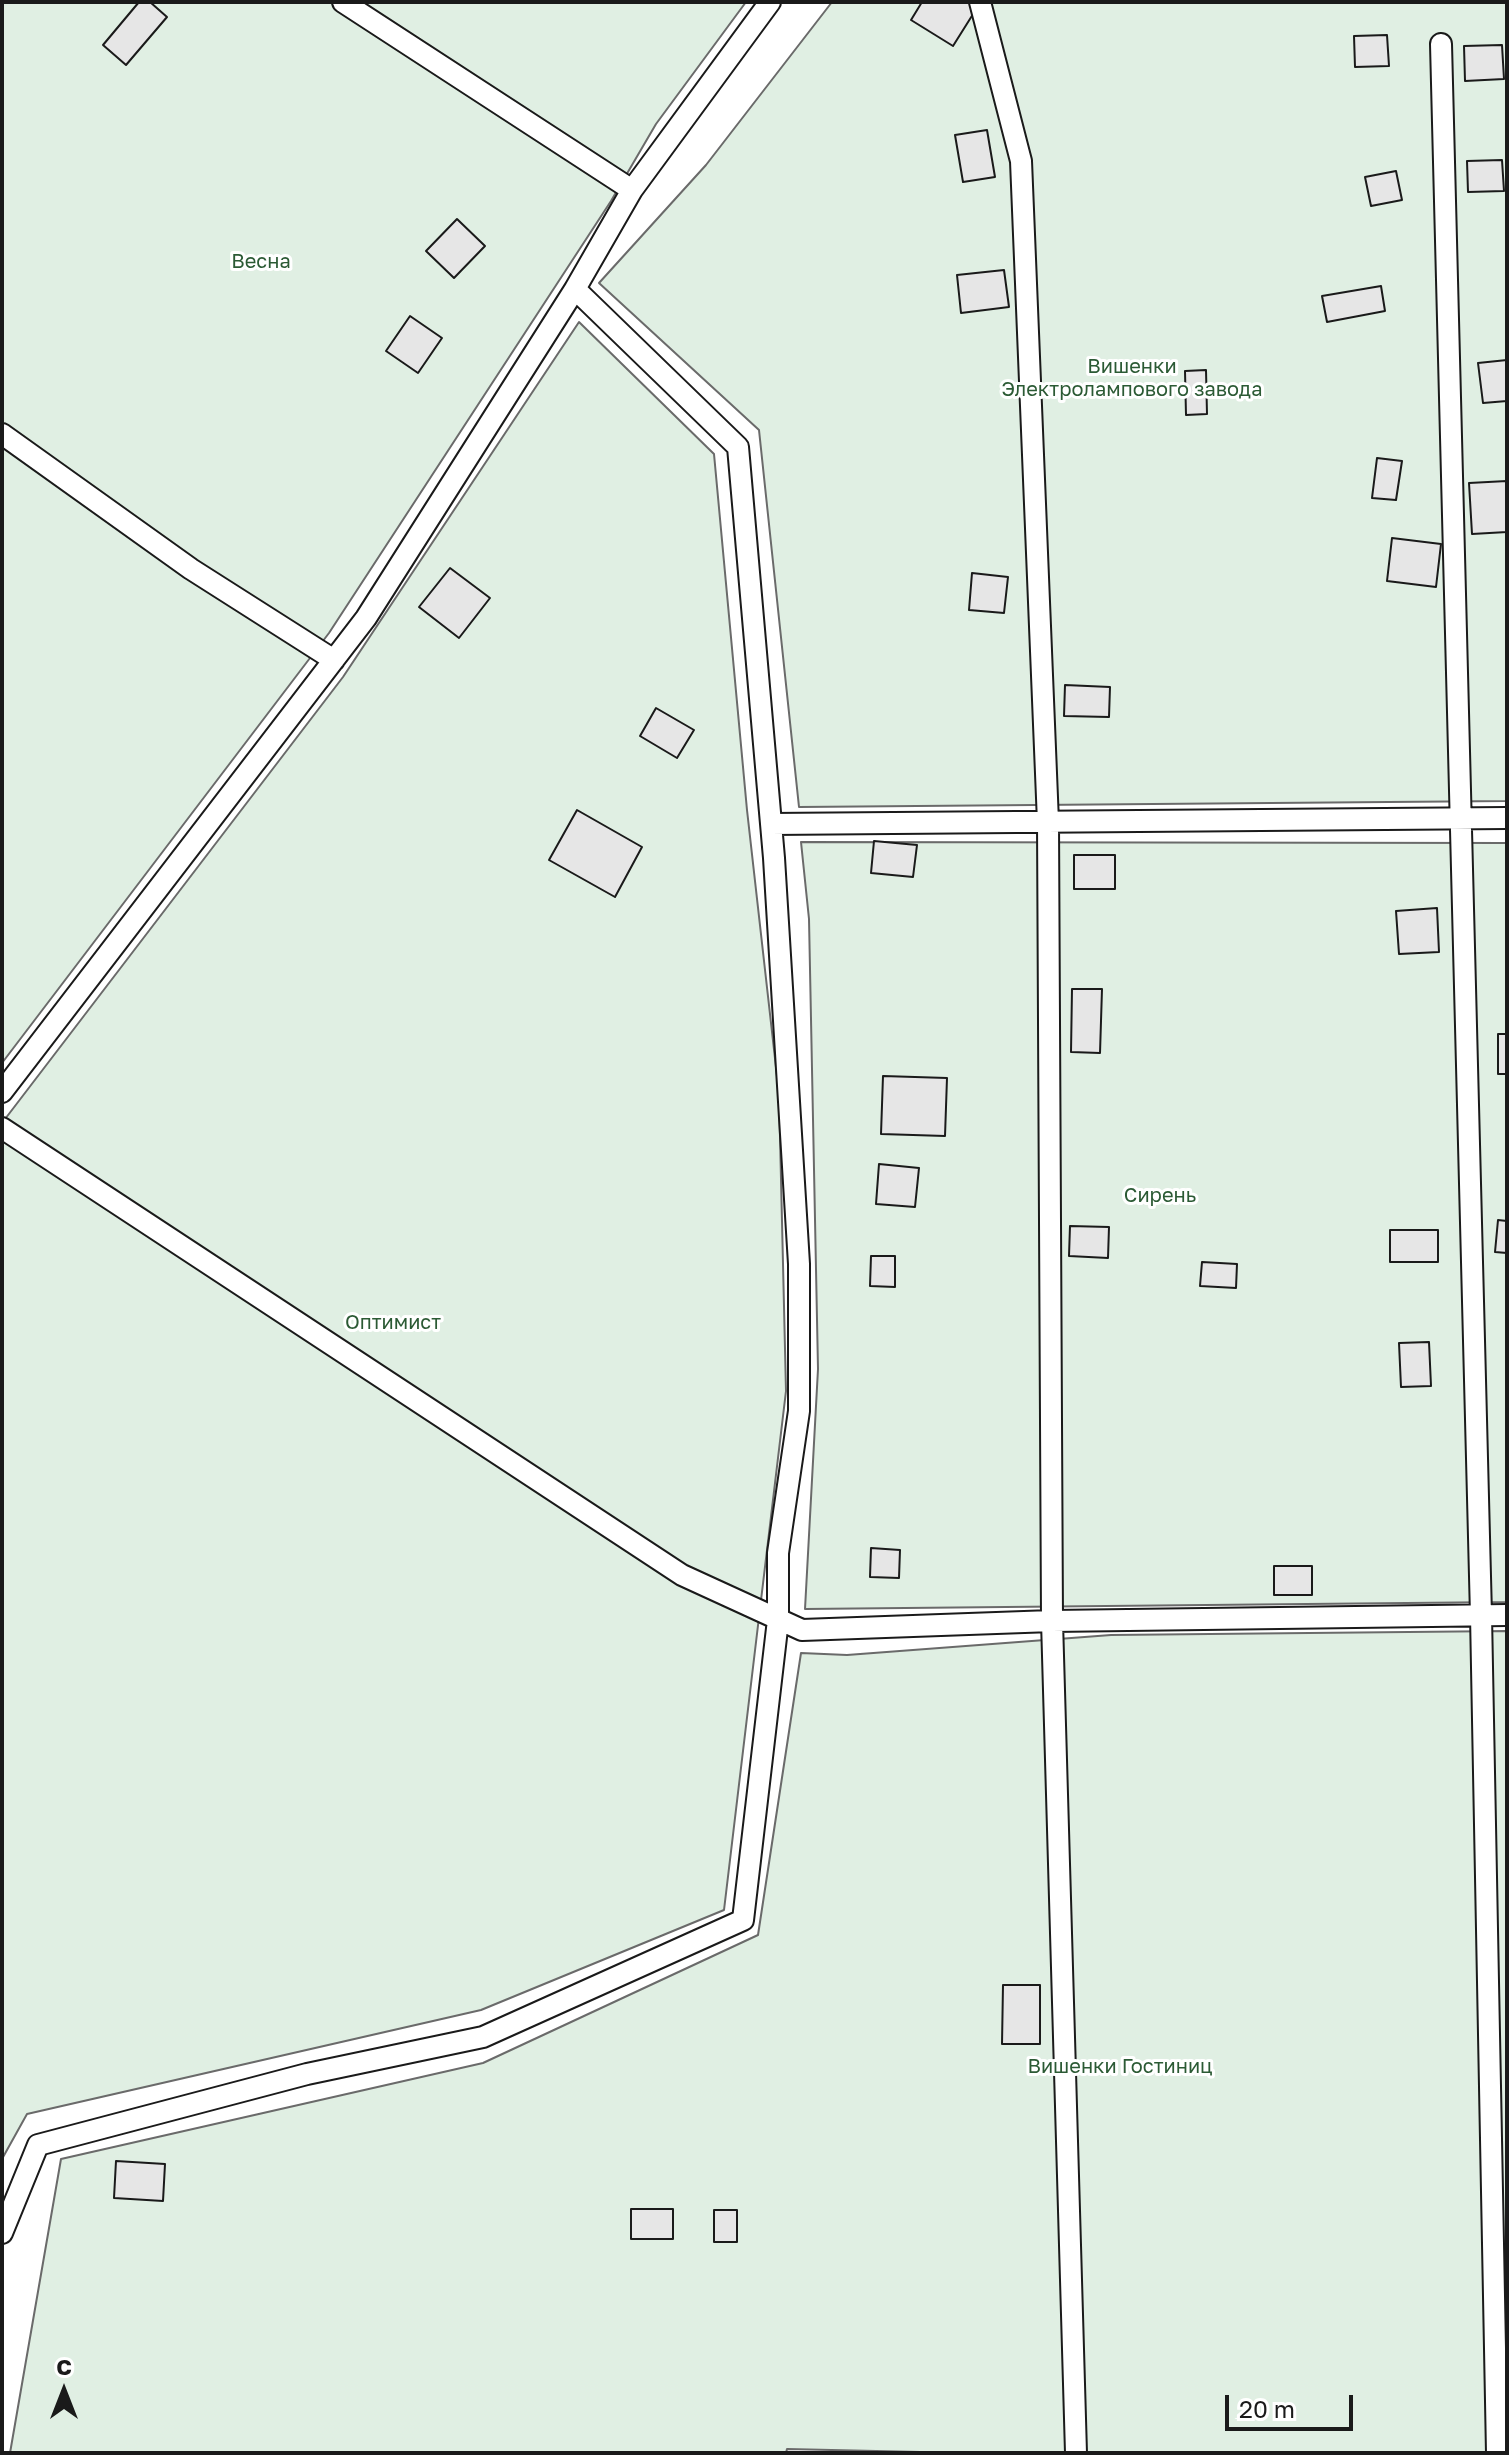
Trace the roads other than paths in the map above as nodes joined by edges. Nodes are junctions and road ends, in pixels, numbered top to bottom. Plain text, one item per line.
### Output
1 (343, 2) edge
2 (770, 2) edge
3 (980, 2) edge
4 (1441, 44) dead end
5 (632, 190) junction
6 (575, 289) junction
7 (2, 434) edge
8 (334, 660) junction
9 (1507, 818) edge
10 (1461, 819) junction
11 (1048, 822) junction
12 (771, 824) junction
13 (2, 1092) edge
14 (2, 1128) edge
15 (1481, 1615) junction
16 (1507, 1615) edge
17 (778, 1620) junction
18 (1052, 1621) junction
19 (2, 2233) edge
20 (1076, 2453) edge
21 (1497, 2453) edge

1 - 5 lane
2 - 5 lane
3 - 11 lane
4 - 10 lane
5 - 6 lane
6 - 8 lane
6 - 12 lane
7 - 8 lane
8 - 13 lane
9 - 10 lane
10 - 11 lane
10 - 15 lane
11 - 12 lane
11 - 18 lane
12 - 17 lane
14 - 17 lane
15 - 16 lane
15 - 18 lane
15 - 21 lane
17 - 18 lane
17 - 19 lane
18 - 20 lane

